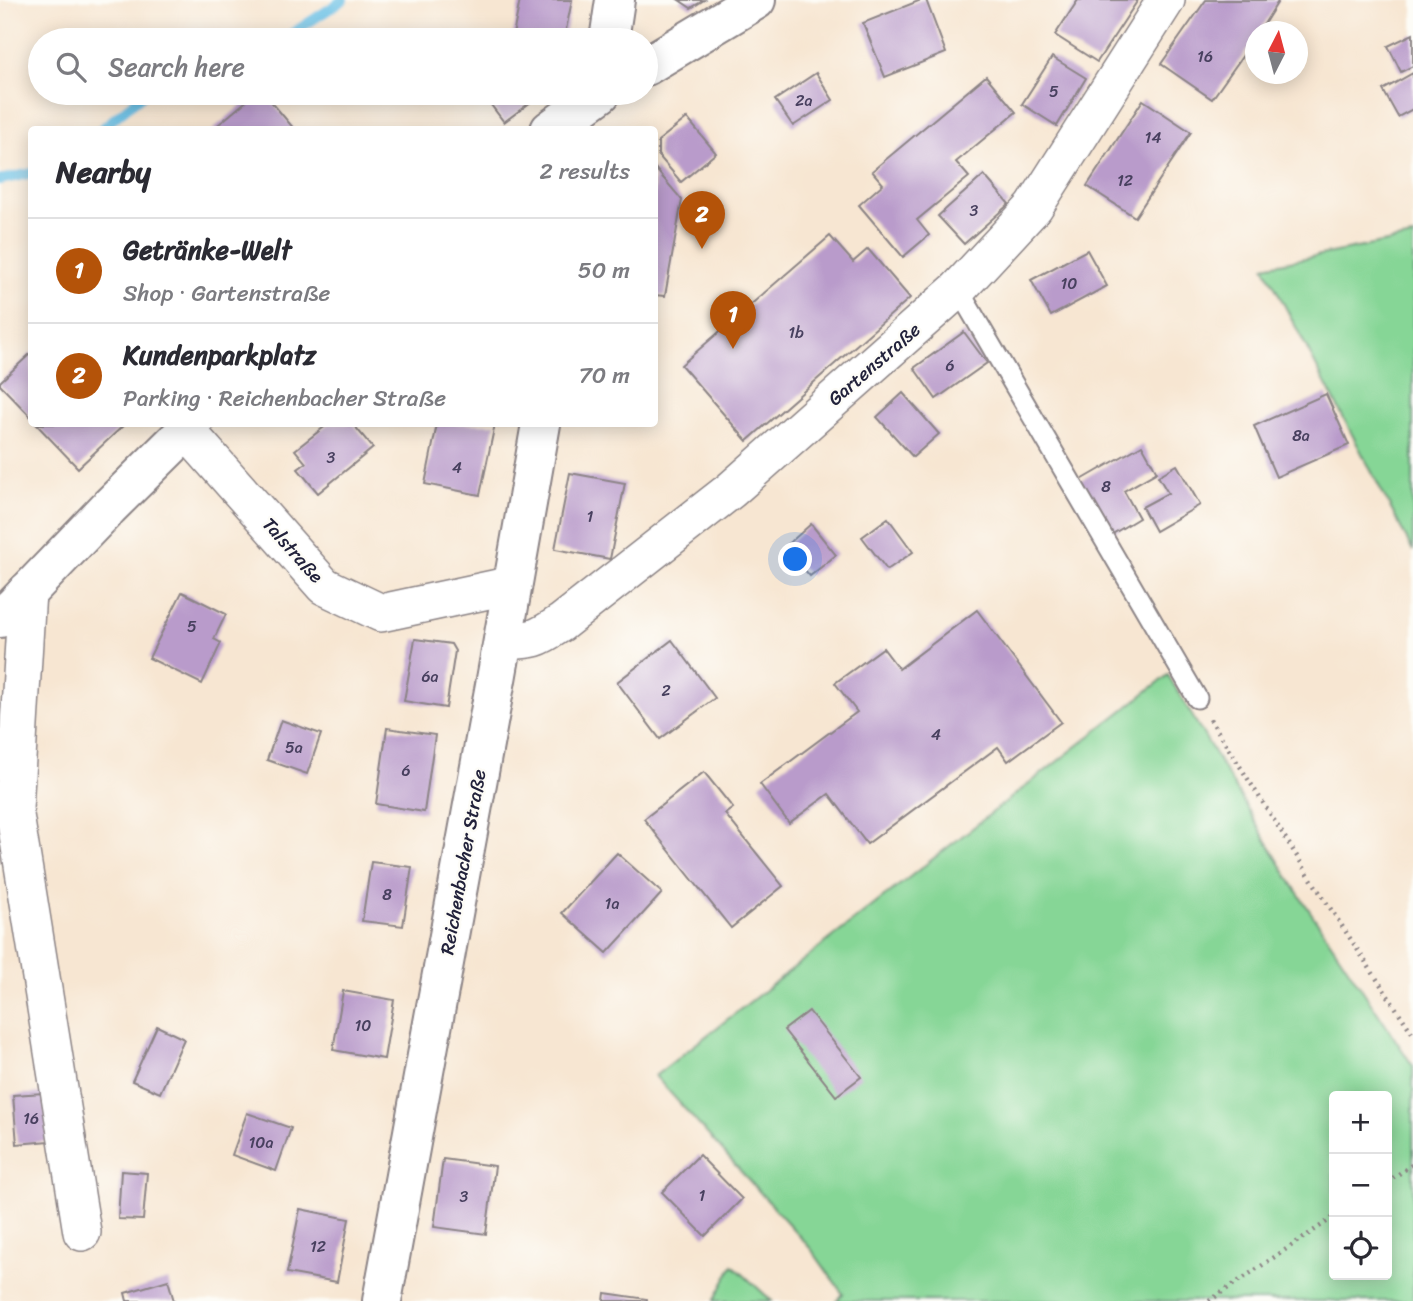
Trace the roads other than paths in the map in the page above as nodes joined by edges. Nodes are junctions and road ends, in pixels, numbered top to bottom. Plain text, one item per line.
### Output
1 (615, 0) edge
2 (756, 0) edge
3 (1166, 0) edge
4 (611, 28) edge
5 (658, 59) edge
6 (584, 105) edge
7 (599, 105) edge
8 (556, 126) edge
9 (595, 126) edge
10 (958, 289) junction
11 (190, 427) edge
12 (540, 427) edge
13 (512, 585) junction
14 (14, 605) edge
15 (503, 640) junction
16 (1197, 698) road end
17 (82, 1232) dead end
18 (382, 1301) edge

1 - 4 street
2 - 5 street
3 - 10 street, Gartenstraße
6 - 8 street
7 - 9 street
10 - 15 street, Gartenstraße
10 - 16 lane
11 - 13 street, Talstraße
11 - 14 street, Talstraße
12 - 13 street, Reichenbacher Straße
13 - 15 street, Reichenbacher Straße
14 - 17 street
15 - 18 street, Reichenbacher Straße

